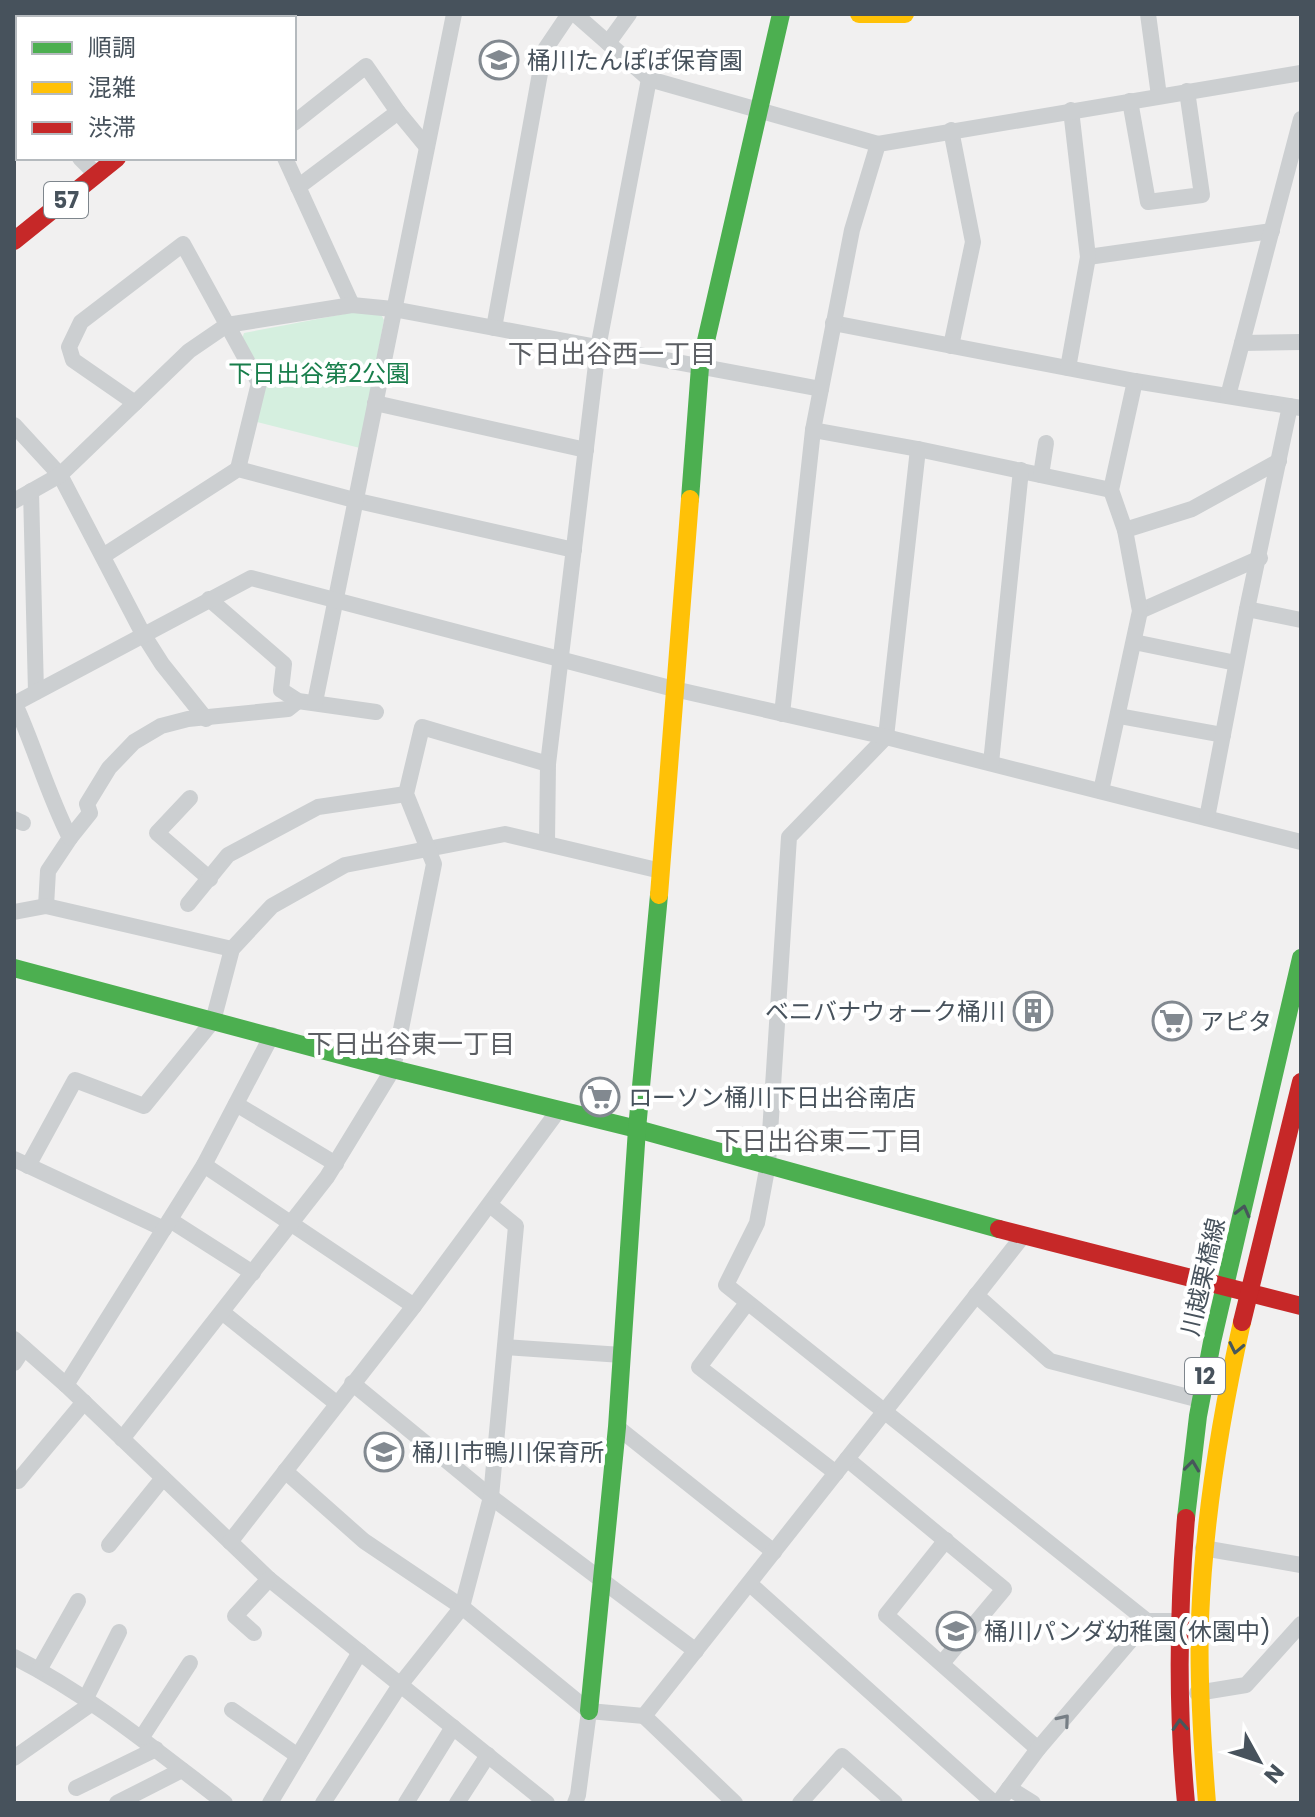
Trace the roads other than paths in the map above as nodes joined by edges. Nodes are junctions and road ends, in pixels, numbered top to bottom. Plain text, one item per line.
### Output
1 (454, 14) edge
2 (572, 14) edge
3 (629, 14) edge
4 (781, 14) edge
5 (859, 14) edge
6 (905, 14) edge
7 (1148, 14) edge
8 (608, 43) junction
9 (1301, 73) edge
10 (649, 79) junction
11 (1187, 91) junction
12 (1159, 96) junction
13 (1130, 101) junction
14 (758, 108) junction
15 (1071, 110) junction
16 (398, 112) junction
17 (1301, 119) edge
18 (296, 121) edge
19 (951, 130) junction
20 (878, 144) junction
21 (426, 146) junction
22 (82, 160) edge
23 (115, 160) edge
24 (286, 160) edge
25 (97, 175) junction
26 (298, 187) junction
27 (1272, 231) junction
28 (14, 241) edge
29 (1088, 257) junction
30 (352, 305) junction
31 (393, 309) junction
32 (833, 323) junction
33 (227, 325) junction
34 (494, 328) junction
35 (1301, 342) edge
36 (1242, 343) junction
37 (951, 346) junction
38 (598, 348) junction
39 (700, 367) junction
40 (1068, 368) junction
41 (1135, 381) junction
42 (821, 389) junction
43 (1228, 396) junction
44 (135, 403) junction
45 (375, 403) junction
46 (1296, 407) edge
47 (14, 425) edge
48 (813, 430) junction
49 (1046, 443) dead end
50 (918, 449) junction
51 (586, 450) junction
52 (1279, 461) junction
53 (238, 469) junction
54 (1021, 470) junction
55 (60, 475) junction
56 (1041, 475) junction
57 (1111, 490) junction
58 (31, 491) junction
59 (14, 501) edge
60 (358, 501) junction
61 (1125, 530) junction
62 (574, 550) junction
63 (103, 556) junction
64 (1260, 558) junction
65 (209, 599) junction
66 (336, 601) junction
67 (1247, 609) junction
68 (1140, 611) junction
69 (1301, 620) edge
70 (143, 634) junction
71 (1134, 642) junction
72 (562, 658) junction
73 (1236, 663) junction
74 (674, 689) junction
75 (36, 692) junction
76 (298, 701) junction
77 (315, 702) junction
78 (14, 704) edge
79 (376, 712) dead end
80 (782, 714) junction
81 (1119, 716) junction
82 (206, 719) junction
83 (1223, 735) junction
84 (886, 737) junction
85 (991, 763) junction
86 (548, 764) junction
87 (1101, 791) junction
88 (406, 794) junction
89 (190, 798) dead end
90 (1207, 818) junction
91 (70, 838) junction
92 (547, 842) junction
93 (1301, 842) edge
94 (429, 849) junction
95 (661, 871) junction
96 (210, 879) junction
97 (188, 904) dead end
98 (46, 906) junction
99 (14, 912) edge
100 (232, 949) junction
101 (1301, 958) edge
102 (14, 968) edge
103 (213, 1021) junction
104 (272, 1035) junction
105 (393, 1069) junction
106 (1301, 1082) edge
107 (236, 1104) junction
108 (558, 1111) junction
109 (637, 1129) junction
110 (21, 1162) edge
111 (336, 1164) junction
112 (768, 1164) junction
113 (204, 1165) junction
114 (490, 1205) junction
115 (167, 1225) junction
116 (291, 1225) junction
117 (1023, 1236) junction
118 (253, 1273) junction
119 (1224, 1287) junction
120 (1247, 1293) junction
121 (976, 1295) junction
122 (747, 1303) junction
123 (414, 1306) junction
124 (1301, 1306) edge
125 (222, 1312) junction
126 (19, 1344) edge
127 (505, 1347) junction
128 (622, 1355) junction
129 (14, 1363) edge
130 (352, 1383) junction
131 (66, 1385) junction
132 (1200, 1400) junction
133 (84, 1402) junction
134 (336, 1403) junction
135 (885, 1410) junction
136 (617, 1427) junction
137 (122, 1439) junction
138 (841, 1466) junction
139 (285, 1471) junction
140 (163, 1478) junction
141 (18, 1481) dead end
142 (491, 1497) junction
143 (946, 1540) junction
144 (230, 1542) junction
145 (109, 1545) dead end
146 (1203, 1548) junction
147 (774, 1552) junction
148 (1301, 1565) edge
149 (601, 1578) junction
150 (269, 1579) junction
151 (750, 1584) junction
152 (78, 1601) dead end
153 (462, 1607) junction
154 (1147, 1621) junction
155 (1178, 1621) junction
156 (1301, 1624) edge
157 (119, 1632) dead end
158 (254, 1633) dead end
159 (696, 1651) junction
160 (360, 1652) junction
161 (14, 1657) edge
162 (943, 1662) junction
163 (190, 1663) dead end
164 (39, 1670) junction
165 (400, 1685) junction
166 (1197, 1693) junction
167 (88, 1702) junction
168 (232, 1710) dead end
169 (589, 1711) junction
170 (644, 1716) junction
171 (453, 1727) junction
172 (142, 1737) junction
173 (156, 1749) junction
174 (1038, 1749) junction
175 (488, 1755) junction
176 (298, 1756) junction
177 (14, 1758) edge
178 (182, 1770) junction
179 (76, 1788) dead end
180 (1009, 1788) junction
181 (541, 1801) edge
182 (117, 1803) edge
183 (225, 1803) edge
184 (270, 1803) edge
185 (323, 1803) edge
186 (406, 1803) edge
187 (457, 1803) edge
188 (575, 1803) edge
189 (735, 1803) edge
190 (800, 1803) edge
191 (895, 1803) edge
192 (996, 1803) edge
193 (1033, 1803) edge
194 (1186, 1803) edge
195 (1207, 1803) edge

1 - 21 street
2 - 8 street
2 - 34 street
3 - 8 street
4 - 14 street
5 - 6 street
7 - 12 street
8 - 10 street
9 - 11 street
10 - 14 street
10 - 38 street
11 - 12 street
11 - 13 street
12 - 13 street
13 - 15 street
14 - 20 street
14 - 39 street
15 - 19 street
15 - 29 street
16 - 18 street
16 - 21 street
16 - 26 street
17 - 27 street
19 - 20 street
19 - 37 street
20 - 32 street
21 - 31 street
22 - 25 street
23 - 25 street, 57
24 - 26 street
25 - 28 street, 57
26 - 30 street
27 - 29 street
27 - 36 street
29 - 40 street
30 - 31 street
30 - 33 street
31 - 34 street
31 - 45 street
32 - 37 street
32 - 42 street
33 - 44 street
33 - 44 street
33 - 53 street
34 - 38 street
35 - 36 street
36 - 43 street
37 - 40 street
38 - 39 street
38 - 51 street
39 - 42 street
39 - 74 street
40 - 41 street
41 - 43 street
41 - 57 street
42 - 48 street
43 - 46 street
44 - 55 street
45 - 51 street
45 - 60 street
46 - 52 street
47 - 55 street
48 - 50 street
48 - 80 street
49 - 56 street
50 - 54 street
50 - 84 street
51 - 62 street
52 - 61 street
52 - 64 street
53 - 60 street
53 - 63 street
54 - 56 street
54 - 85 street
55 - 58 street
55 - 63 street
56 - 57 street
57 - 61 street
58 - 59 street
58 - 75 street
60 - 62 street
60 - 66 street
61 - 68 street
62 - 72 street
63 - 70 street
64 - 67 street
64 - 68 street
65 - 66 street
65 - 70 street
65 - 76 street
66 - 72 street
66 - 77 street
67 - 69 street
67 - 73 street
68 - 71 street
70 - 75 street
70 - 82 street
71 - 73 street
71 - 81 street
72 - 74 street
72 - 86 street
73 - 83 street
74 - 80 street
74 - 95 street
75 - 78 street
76 - 77 street
76 - 82 street
77 - 79 street
78 - 91 street
80 - 84 street
81 - 83 street
81 - 87 street
82 - 91 street
83 - 90 street
84 - 85 street
84 - 112 street
85 - 87 street
86 - 88 street
86 - 92 street
87 - 90 street
88 - 94 street
88 - 96 street
89 - 96 street
90 - 93 street
91 - 98 street
92 - 94 street
92 - 95 street
94 - 100 street
94 - 105 street
95 - 109 street
96 - 97 street
98 - 99 street
98 - 100 street
100 - 103 street
119 -> 101 street, 川越栗橋線 / 12
102 - 103 street
103 - 104 street
103 - 110 street
104 - 105 street
104 - 107 street
105 - 108 street
105 - 111 street
106 - 120 street, 川越栗橋線 / 12
107 - 111 street
107 - 113 street
108 - 109 street
108 - 114 street
109 - 112 street
109 - 128 street
110 - 115 street
111 - 116 street
112 - 117 street
112 - 122 street
113 - 115 street
113 - 116 street
114 - 123 street
114 - 127 street
115 - 118 street
115 - 131 street
116 - 118 street
116 - 123 street
117 - 119 street
117 - 121 street
118 - 125 street
119 - 120 street
119 - 132 street, 川越栗橋線 / 12
120 - 124 street
120 -> 146 street, 川越栗橋線 / 12
121 - 132 street
121 - 135 street
122 - 135 street
122 - 138 street
123 - 130 street
125 - 134 street
125 - 137 street
126 - 129 street
126 - 131 street
127 - 128 street
127 - 142 street
128 - 136 street
130 - 134 street
130 - 142 street
131 - 133 street
155 -> 132 street, 川越栗橋線 / 12
133 - 137 street
133 - 141 street
134 - 139 street
135 - 138 street
135 - 154 street
136 - 147 street
136 - 149 street
137 - 140 street
138 - 143 street
138 - 147 street
139 - 144 street
139 - 153 street
140 - 144 street
140 - 145 street
142 - 149 street
142 - 153 street
143 - 162 street
143 - 162 street
144 - 150 street
146 - 148 street
146 - 166 street, 川越栗橋線 / 12
147 - 151 street
149 - 159 street
149 - 169 street
150 - 158 street
150 - 160 street
151 - 159 street
151 - 192 street
152 - 164 street
153 - 165 street
153 - 169 street
154 - 155 street
174 -> 154 street
194 -> 155 street, 川越栗橋線 / 12
156 - 166 street
157 - 167 street
159 - 170 street
160 - 165 street
160 - 176 street
161 - 164 street
162 - 174 street
163 - 172 street
164 - 167 street
165 - 171 street
165 - 185 street
166 - 195 street, 川越栗橋線 / 12
167 - 172 street
167 - 177 street
168 - 176 street
169 - 170 street
169 - 188 street
170 - 189 street
171 - 175 street
171 - 186 street
172 - 173 street
173 - 178 street
173 - 179 street
174 - 180 street
175 - 181 street
175 - 187 street
176 - 184 street
178 - 182 street
178 - 183 street
180 - 192 street
180 - 193 street
190 - 191 street

